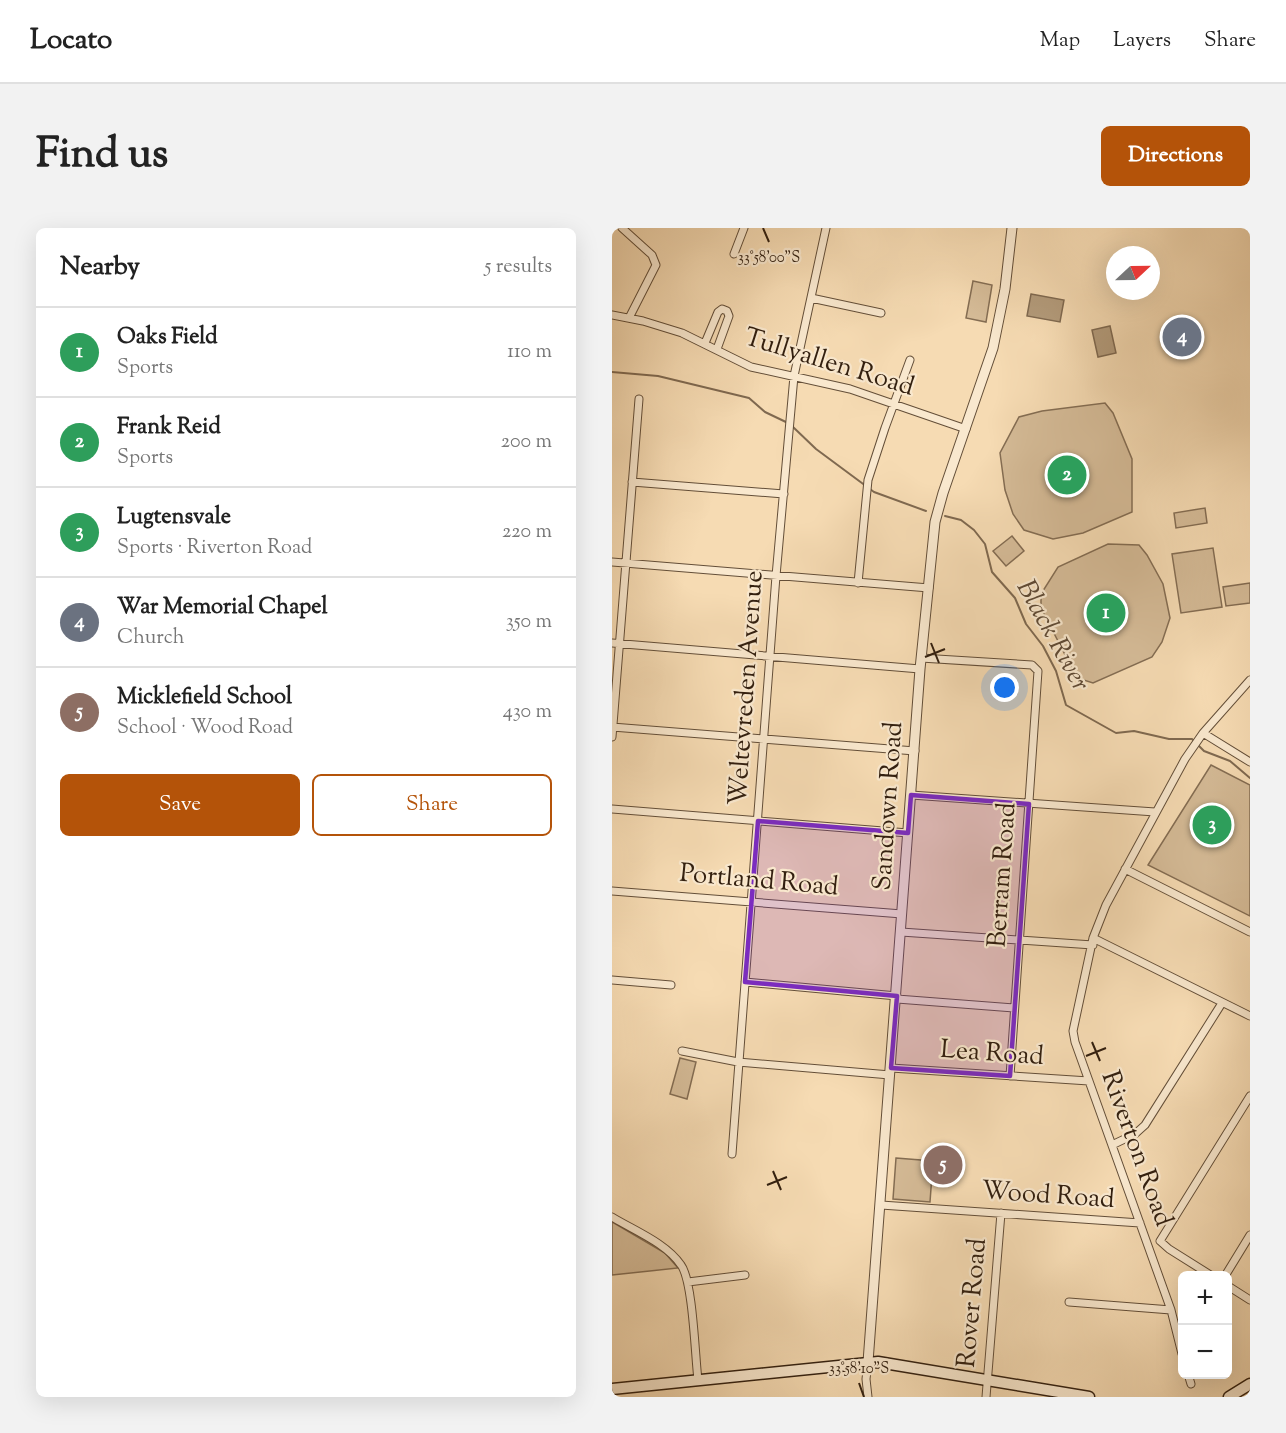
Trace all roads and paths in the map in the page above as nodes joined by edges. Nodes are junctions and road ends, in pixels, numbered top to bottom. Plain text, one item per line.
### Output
1 (622, 228) edge
2 (744, 228) edge
3 (826, 228) edge
4 (1012, 228) edge
5 (734, 254) dead end
6 (811, 298) junction
7 (881, 313) dead end
8 (612, 315) edge
9 (629, 318) junction
10 (705, 344) junction
11 (717, 349) junction
12 (910, 360) dead end
13 (794, 376) junction
14 (639, 399) dead end
15 (894, 403) junction
16 (966, 429) junction
17 (633, 483) junction
18 (784, 494) junction
19 (612, 562) edge
20 (626, 563) junction
21 (776, 576) junction
22 (858, 583) junction
23 (929, 588) junction
24 (615, 644) edge
25 (771, 656) junction
26 (921, 658) junction
27 (920, 669) junction
28 (1250, 680) edge
29 (612, 727) edge
30 (1202, 734) junction
31 (612, 737) edge
32 (764, 739) junction
33 (915, 751) junction
34 (1250, 762) edge
35 (911, 795) junction
36 (1029, 804) junction
37 (612, 810) edge
38 (1155, 812) junction
39 (758, 821) junction
40 (908, 832) junction
41 (1125, 869) junction
42 (612, 891) edge
43 (751, 902) junction
44 (902, 914) junction
45 (901, 932) junction
46 (1250, 932) edge
47 (1020, 940) junction
48 (1093, 941) junction
49 (612, 980) edge
50 (745, 982) junction
51 (671, 985) dead end
52 (897, 998) junction
53 (1222, 1003) junction
54 (1014, 1008) junction
55 (1250, 1016) edge
56 (682, 1051) dead end
57 (738, 1062) junction
58 (891, 1072) junction
59 (1010, 1076) junction
60 (1089, 1081) junction
61 (1250, 1096) edge
62 (1112, 1145) junction
63 (732, 1154) dead end
64 (881, 1205) junction
65 (1001, 1213) junction
66 (612, 1217) edge
67 (1140, 1224) junction
68 (1250, 1235) edge
69 (1160, 1241) junction
70 (1148, 1245) junction
71 (1205, 1271) edge
72 (1228, 1271) edge
73 (745, 1275) dead end
74 (688, 1282) junction
75 (1232, 1289) edge
76 (1250, 1300) edge
77 (1069, 1302) dead end
78 (1171, 1310) junction
79 (1178, 1331) edge
80 (868, 1362) junction
81 (1190, 1379) edge
82 (698, 1380) junction
83 (988, 1381) junction
84 (1191, 1384) dead end
85 (1250, 1384) edge
86 (612, 1389) edge
87 (1049, 1394) edge
88 (868, 1397) edge
89 (986, 1397) edge
90 (1089, 1397) edge
91 (1229, 1397) edge

1 - 9 street
2 - 5 street
3 - 6 street, Weltevreden Avenue
4 - 16 street, Sandown Road
6 - 7 street
6 - 13 street, Weltevreden Avenue
8 - 9 street, Tullyallen Road
9 - 10 street, Tullyallen Road
10 - 11 street, Tullyallen Road
10 - 11 street
11 - 13 street, Tullyallen Road
12 - 15 street
13 - 15 street, Tullyallen Road
13 - 18 street, Weltevreden Avenue
14 - 17 street
15 - 16 street, Tullyallen Road
15 - 22 street
16 - 23 street, Sandown Road
17 - 18 street
17 - 20 street
18 - 21 street, Weltevreden Avenue
19 - 20 street
20 - 21 street
20 - 24 street
21 - 22 street
21 - 25 street, Weltevreden Avenue
22 - 23 street
23 - 26 street, Sandown Road
24 - 25 street
24 - 29 street
25 - 27 street
25 - 32 street, Weltevreden Avenue
26 - 27 street, Sandown Road
26 - 36 street, Berram Road
27 - 33 street, Sandown Road
28 - 30 street, Riverton Road
29 - 31 street
29 - 32 street
30 - 34 street
30 - 38 street, Riverton Road
32 - 33 street
32 - 39 street, Weltevreden Avenue
33 - 35 street, Sandown Road
35 - 36 street
35 - 40 street, Sandown Road
36 - 38 street
36 - 47 street, Berram Road
37 - 39 street
38 - 41 street, Riverton Road
39 - 40 street
39 - 43 street, Weltevreden Avenue
40 - 44 street, Sandown Road
41 - 46 street
41 - 48 street, Riverton Road
42 - 43 street, Portland Road
43 - 44 street, Portland Road
43 - 50 street, Weltevreden Avenue
44 - 45 street, Sandown Road
45 - 47 street
45 - 52 street, Sandown Road
47 - 48 street
47 - 54 street, Berram Road
48 - 53 street
48 - 60 street, Riverton Road
49 - 51 street
50 - 52 street
50 - 57 street, Weltevreden Avenue
52 - 54 street
52 - 58 street, Sandown Road
53 - 55 street
53 - 62 street
54 - 59 street, Berram Road
56 - 57 street, Lea Road
57 - 58 street, Lea Road
57 - 63 street, Weltevreden Avenue
58 - 59 street, Lea Road
58 - 64 street, Sandown Road
59 - 60 street, Lea Road
60 - 62 street, Riverton Road
61 - 69 street
62 - 67 street, Riverton Road
64 - 65 street, Wood Road
64 - 80 street, Sandown Road
65 - 67 street, Wood Road
65 - 83 street, Rover Road
66 - 74 street
67 - 70 street, Riverton Road
68 - 72 street
69 - 70 street
69 - 71 street
70 - 78 street, Riverton Road
73 - 74 street
74 - 82 street
75 - 76 street
77 - 78 street
78 - 79 street, Riverton Road
80 - 82 main road
80 - 83 main road
80 - 88 street, Sandown Road
81 - 84 street
82 - 86 main road
83 - 87 main road
83 - 89 street, Rover Road
85 - 91 main road
87 - 90 main road

